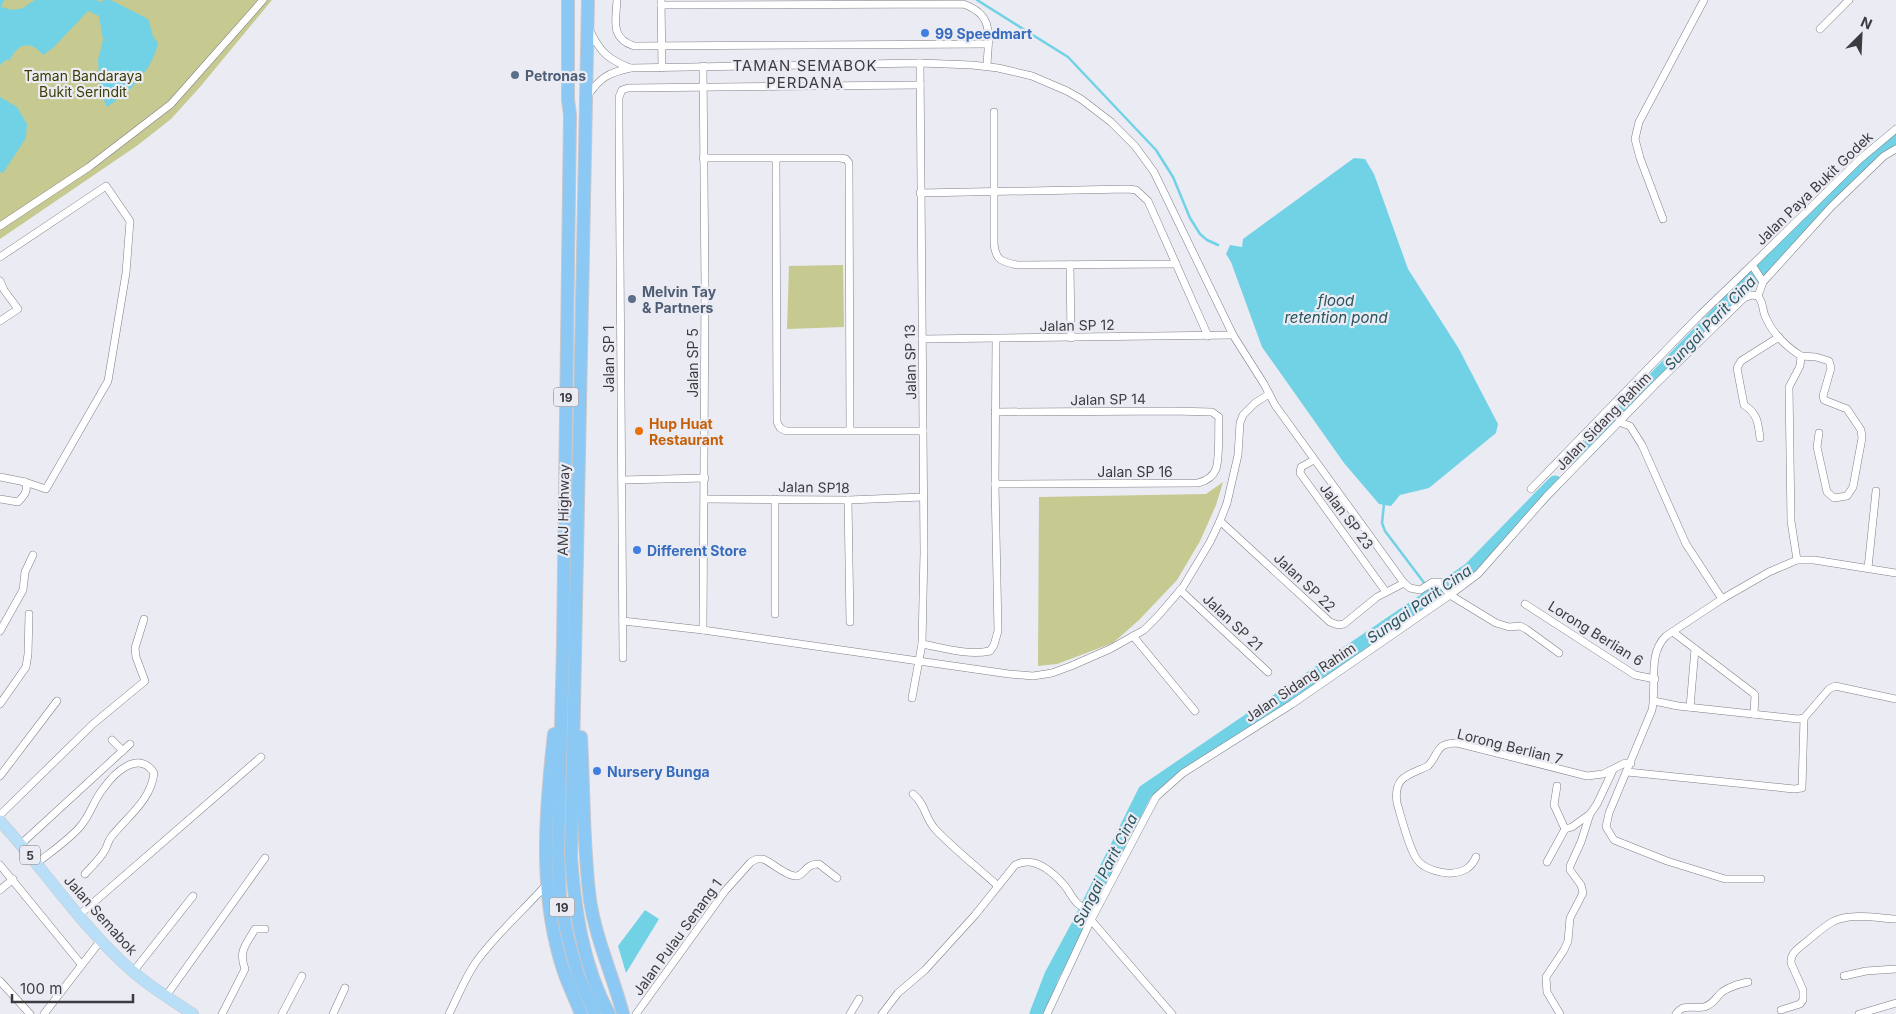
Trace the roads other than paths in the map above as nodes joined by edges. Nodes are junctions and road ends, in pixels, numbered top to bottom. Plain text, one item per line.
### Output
1 (263, 0) edge
2 (568, 0) edge
3 (588, 0) edge
4 (616, 0) edge
5 (1704, 0) edge
6 (1849, 0) edge
7 (661, 3) edge
8 (588, 26) junction
9 (1820, 29) dead end
10 (988, 44) junction
11 (662, 48) junction
12 (920, 62) junction
13 (703, 66) junction
14 (986, 66) junction
15 (630, 68) junction
16 (662, 68) junction
17 (920, 85) junction
18 (704, 87) junction
19 (587, 98) junction
20 (994, 112) dead end
21 (1896, 129) edge
22 (1896, 149) edge
23 (703, 158) junction
24 (776, 159) junction
25 (994, 192) junction
26 (920, 193) junction
27 (1663, 219) dead end
28 (0, 226) edge
29 (0, 257) edge
30 (1176, 264) junction
31 (1070, 265) junction
32 (1753, 266) junction
33 (0, 280) edge
34 (1761, 288) junction
35 (2, 292) edge
36 (0, 320) edge
37 (1233, 335) junction
38 (1208, 336) junction
39 (1779, 336) junction
40 (1071, 338) junction
41 (922, 339) junction
42 (996, 340) junction
43 (1801, 356) junction
44 (1269, 394) junction
45 (995, 412) junction
46 (1218, 417) joint
47 (1619, 422) junction
48 (850, 430) junction
49 (923, 432) junction
50 (1819, 433) dead end
51 (1760, 438) dead end
52 (1314, 460) junction
53 (0, 477) edge
54 (705, 478) junction
55 (622, 480) junction
56 (25, 482) junction
57 (995, 484) junction
58 (1531, 489) dead end
59 (1876, 491) dead end
60 (923, 497) junction
61 (0, 499) edge
62 (705, 499) junction
63 (775, 499) junction
64 (848, 500) junction
65 (1220, 521) junction
66 (33, 555) dead end
67 (1797, 560) junction
68 (1868, 568) junction
69 (1896, 572) edge
70 (1404, 583) junction
71 (1180, 590) junction
72 (1386, 592) junction
73 (1449, 593) junction
74 (1722, 599) junction
75 (1525, 604) dead end
76 (29, 614) dead end
77 (775, 614) dead end
78 (144, 619) dead end
79 (623, 621) junction
80 (850, 622) dead end
81 (703, 630) junction
82 (0, 631) edge
83 (1673, 632) junction
84 (1133, 636) junction
85 (922, 644) junction
86 (569, 646) junction
87 (1695, 649) junction
88 (1559, 653) dead end
89 (623, 658) dead end
90 (919, 662) junction
91 (1268, 672) dead end
92 (1655, 678) junction
93 (912, 698) dead end
94 (1896, 699) edge
95 (57, 700) dead end
96 (1654, 701) junction
97 (0, 704) edge
98 (1690, 707) junction
99 (1195, 711) dead end
100 (1754, 714) junction
101 (1804, 718) junction
102 (112, 740) dead end
103 (130, 744) dead end
104 (123, 751) junction
105 (261, 757) dead end
106 (1630, 763) junction
107 (1612, 770) junction
108 (1627, 772) junction
109 (0, 776) edge
110 (1557, 786) dead end
111 (913, 794) dead end
112 (566, 795) junction
113 (1590, 814) junction
114 (0, 815) edge
115 (0, 822) edge
116 (1565, 830) junction
117 (21, 844) junction
118 (1476, 857) dead end
119 (265, 858) dead end
120 (1547, 862) dead end
121 (37, 863) junction
122 (0, 865) edge
123 (85, 874) dead end
124 (837, 878) dead end
125 (13, 879) junction
126 (1761, 879) dead end
127 (548, 883) junction
128 (998, 886) junction
129 (0, 890) edge
130 (193, 896) dead end
131 (1092, 911) junction
132 (78, 916) junction
133 (1896, 919) edge
134 (1091, 920) junction
135 (265, 929) dead end
136 (101, 940) junction
137 (81, 964) junction
138 (1896, 969) edge
139 (132, 972) junction
140 (302, 976) dead end
141 (1844, 976) dead end
142 (0, 981) edge
143 (1748, 982) dead end
144 (345, 988) dead end
145 (166, 996) junction
146 (618, 997) junction
147 (859, 1000) dead end
148 (1896, 1003) edge
149 (1781, 1010) dead end
150 (30, 1014) edge
151 (44, 1014) edge
152 (193, 1014) edge
153 (222, 1014) edge
154 (282, 1014) edge
155 (333, 1014) edge
156 (449, 1014) edge
157 (581, 1014) edge
158 (595, 1014) edge
159 (609, 1014) edge
160 (623, 1014) edge
161 (627, 1014) edge
162 (636, 1014) edge
163 (850, 1014) edge
164 (882, 1014) edge
165 (1047, 1014) edge
166 (1172, 1014) edge
167 (1560, 1014) edge
168 (1676, 1014) edge
169 (1859, 1014) edge

1 - 28 street
2 - 86 highway, AMJ Highway / 19
3 - 8 highway, AMJ Highway / 19
4 - 11 street
5 - 27 street
6 - 9 street
7 - 10 street
7 - 11 street
8 - 15 street
8 - 19 highway, AMJ Highway / 19
10 - 11 street
10 - 14 street
11 - 16 street
12 - 13 street
12 - 14 street
12 - 17 street, Jalan SP 13
13 - 16 street
13 - 18 street, Jalan SP 5
14 - 37 street
15 - 16 street
15 - 19 street
17 - 18 street
17 - 26 street, Jalan SP 13
18 - 23 street, Jalan SP 5
18 - 55 street, Jalan SP 1
19 - 86 highway, AMJ Highway / 19
20 - 25 street
21 - 32 street, Jalan Paya Bukit Godek
22 - 34 street
23 - 24 street
23 - 54 street, Jalan SP 5
24 - 48 street
24 - 48 street
25 - 26 street
25 - 30 street
25 - 31 street
26 - 41 street, Jalan SP 13
29 - 56 street
30 - 31 street
30 - 38 street
31 - 40 street
32 - 34 street
32 - 58 street, Jalan Paya Bukit Godek
33 - 35 street
34 - 39 street
34 - 47 street, Jalan Sidang Rahim
35 - 36 street
37 - 38 street, Jalan SP 12
37 - 44 street
38 - 40 street, Jalan SP 12
39 - 43 street
39 - 51 street
40 - 42 street, Jalan SP 12
41 - 42 street, Jalan SP 12
41 - 49 street, Jalan SP 13
42 - 45 street
43 - 50 street
43 - 67 street
44 - 52 street
44 - 65 street
45 - 46 street, Jalan SP 14
45 - 57 street
46 - 57 street, Jalan SP 16
47 - 73 street, Jalan Sidang Rahim
47 - 74 street
48 - 49 street
49 - 60 street, Jalan SP 13
52 - 70 street
52 - 72 street, Jalan SP 23
53 - 56 street
54 - 55 street
54 - 62 street, Jalan SP 5
55 - 79 street, Jalan SP 1
56 - 61 street
57 - 85 street
59 - 68 street
60 - 64 street, Jalan SP18
60 - 85 street, Jalan SP 13
62 - 63 street, Jalan SP18
62 - 81 street, Jalan SP 5
63 - 64 street, Jalan SP18
63 - 77 street
64 - 80 street
65 - 71 street
65 - 72 street, Jalan SP 22
66 - 82 street
67 - 68 street
67 - 74 street
68 - 69 street
70 - 72 street, Jalan SP 22
70 - 73 street
71 - 84 street
71 - 91 street, Jalan SP 21
73 - 88 street
73 - 131 street, Jalan Sidang Rahim
74 - 83 street
75 - 92 street, Lorong Berlian 6
76 - 97 street
78 - 114 street
79 - 81 street
79 - 89 street, Jalan SP 1
81 - 90 street
83 - 87 street
83 - 92 street
84 - 90 street
84 - 99 street
85 - 90 street, Jalan SP 13
86 - 112 highway, AMJ Highway / 19
86 - 127 highway
86 - 146 highway
87 - 98 street
87 - 100 street
90 - 93 street, Jalan SP 13
92 - 96 street
94 - 101 street
95 - 109 street
96 - 98 street
96 - 106 street
98 - 100 street
100 - 101 street
101 - 108 street
102 - 104 street
103 - 104 street
104 - 117 street
105 - 132 street
106 - 107 street, Lorong Berlian 7
106 - 108 street
107 - 113 street
107 - 118 street, Lorong Berlian 7
108 - 126 street
110 - 116 street
111 - 128 street
112 - 158 highway, AMJ Highway / 19
112 - 159 highway, AMJ Highway / 19
113 - 116 street
113 - 167 street
115 - 117 main road, Jalan Semabok / 5
116 - 120 street
117 - 121 main road, Jalan Semabok / 5
119 - 145 street
121 - 123 street
121 - 132 main road, Jalan Semabok / 5
122 - 125 street
124 - 162 street, Jalan Pulau Senang 1
125 - 129 street
125 - 137 street
127 - 156 street
127 - 157 highway
128 - 131 street
128 - 164 street
130 - 139 street
131 - 134 street, Jalan Sidang Rahim
132 - 136 main road, Jalan Semabok / 5
133 - 149 street
134 - 165 street, Jalan Sidang Rahim
134 - 166 street
135 - 153 street
136 - 137 street
136 - 139 main road, Jalan Semabok / 5
137 - 151 street
138 - 141 street
139 - 145 main road, Jalan Semabok / 5
140 - 154 street
142 - 150 street
143 - 168 street
144 - 155 street
145 - 152 main road, Jalan Semabok / 5
146 - 160 highway
146 - 161 highway
147 - 163 street
148 - 169 street

